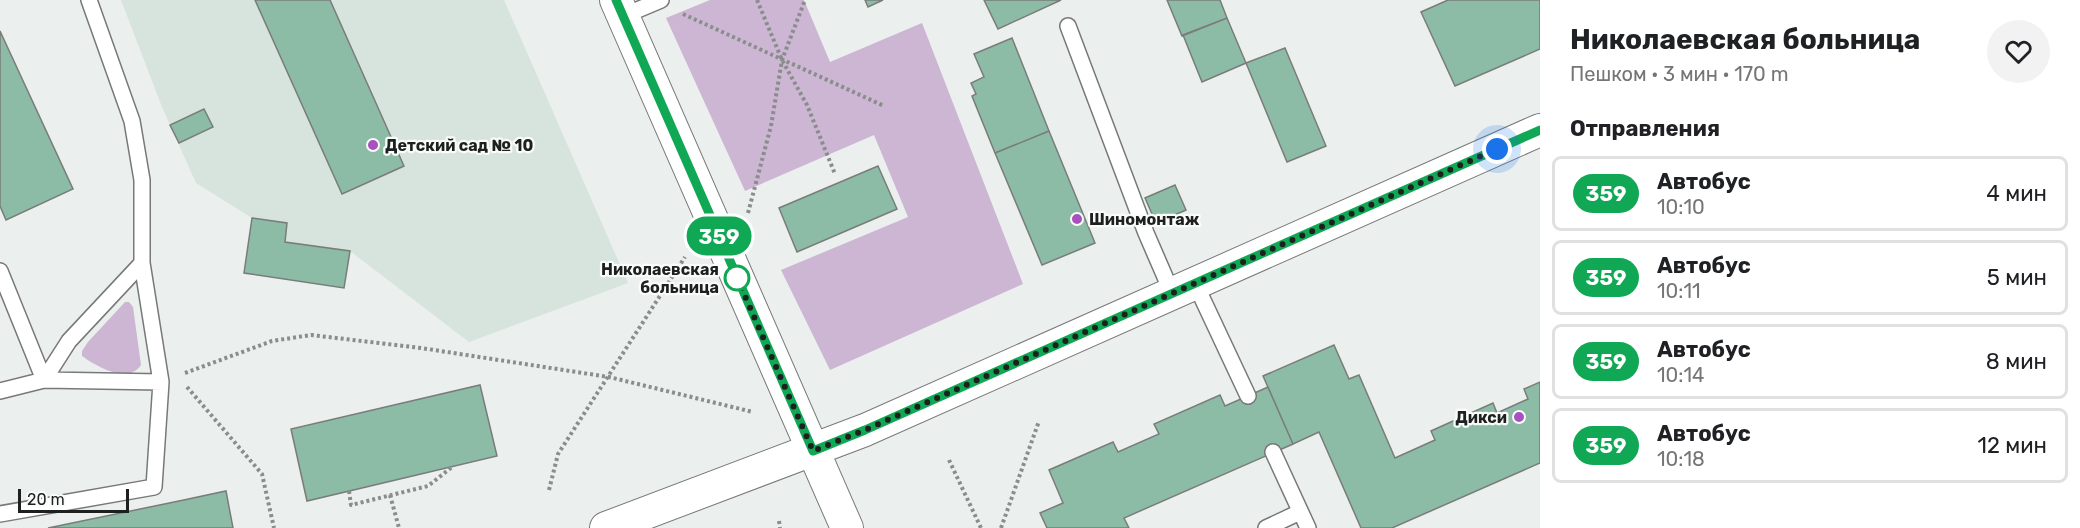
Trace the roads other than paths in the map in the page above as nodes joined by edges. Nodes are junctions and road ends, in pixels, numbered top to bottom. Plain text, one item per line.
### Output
1 (89, 0) edge
2 (658, 1) edge
3 (620, 8) edge
4 (1068, 26) dead end
5 (1540, 130) edge
6 (142, 263) junction
7 (0, 271) edge
8 (1183, 288) junction
9 (44, 380) junction
10 (161, 382) junction
11 (0, 391) edge
12 (1248, 396) dead end
13 (813, 451) junction
14 (1273, 452) dead end
15 (1300, 512) junction
16 (0, 514) edge
17 (606, 528) edge
18 (847, 528) edge
19 (1266, 528) edge
20 (1308, 528) edge

1 - 6 lane
2 - 3 lane
3 - 13 street
4 - 8 lane
5 - 8 street
6 - 9 lane
6 - 10 lane
7 - 9 lane
8 - 12 lane
8 - 13 street
9 - 10 lane
9 - 11 lane
10 - 16 lane
13 - 17 street
13 - 18 street
14 - 15 lane
15 - 19 lane
15 - 20 lane

